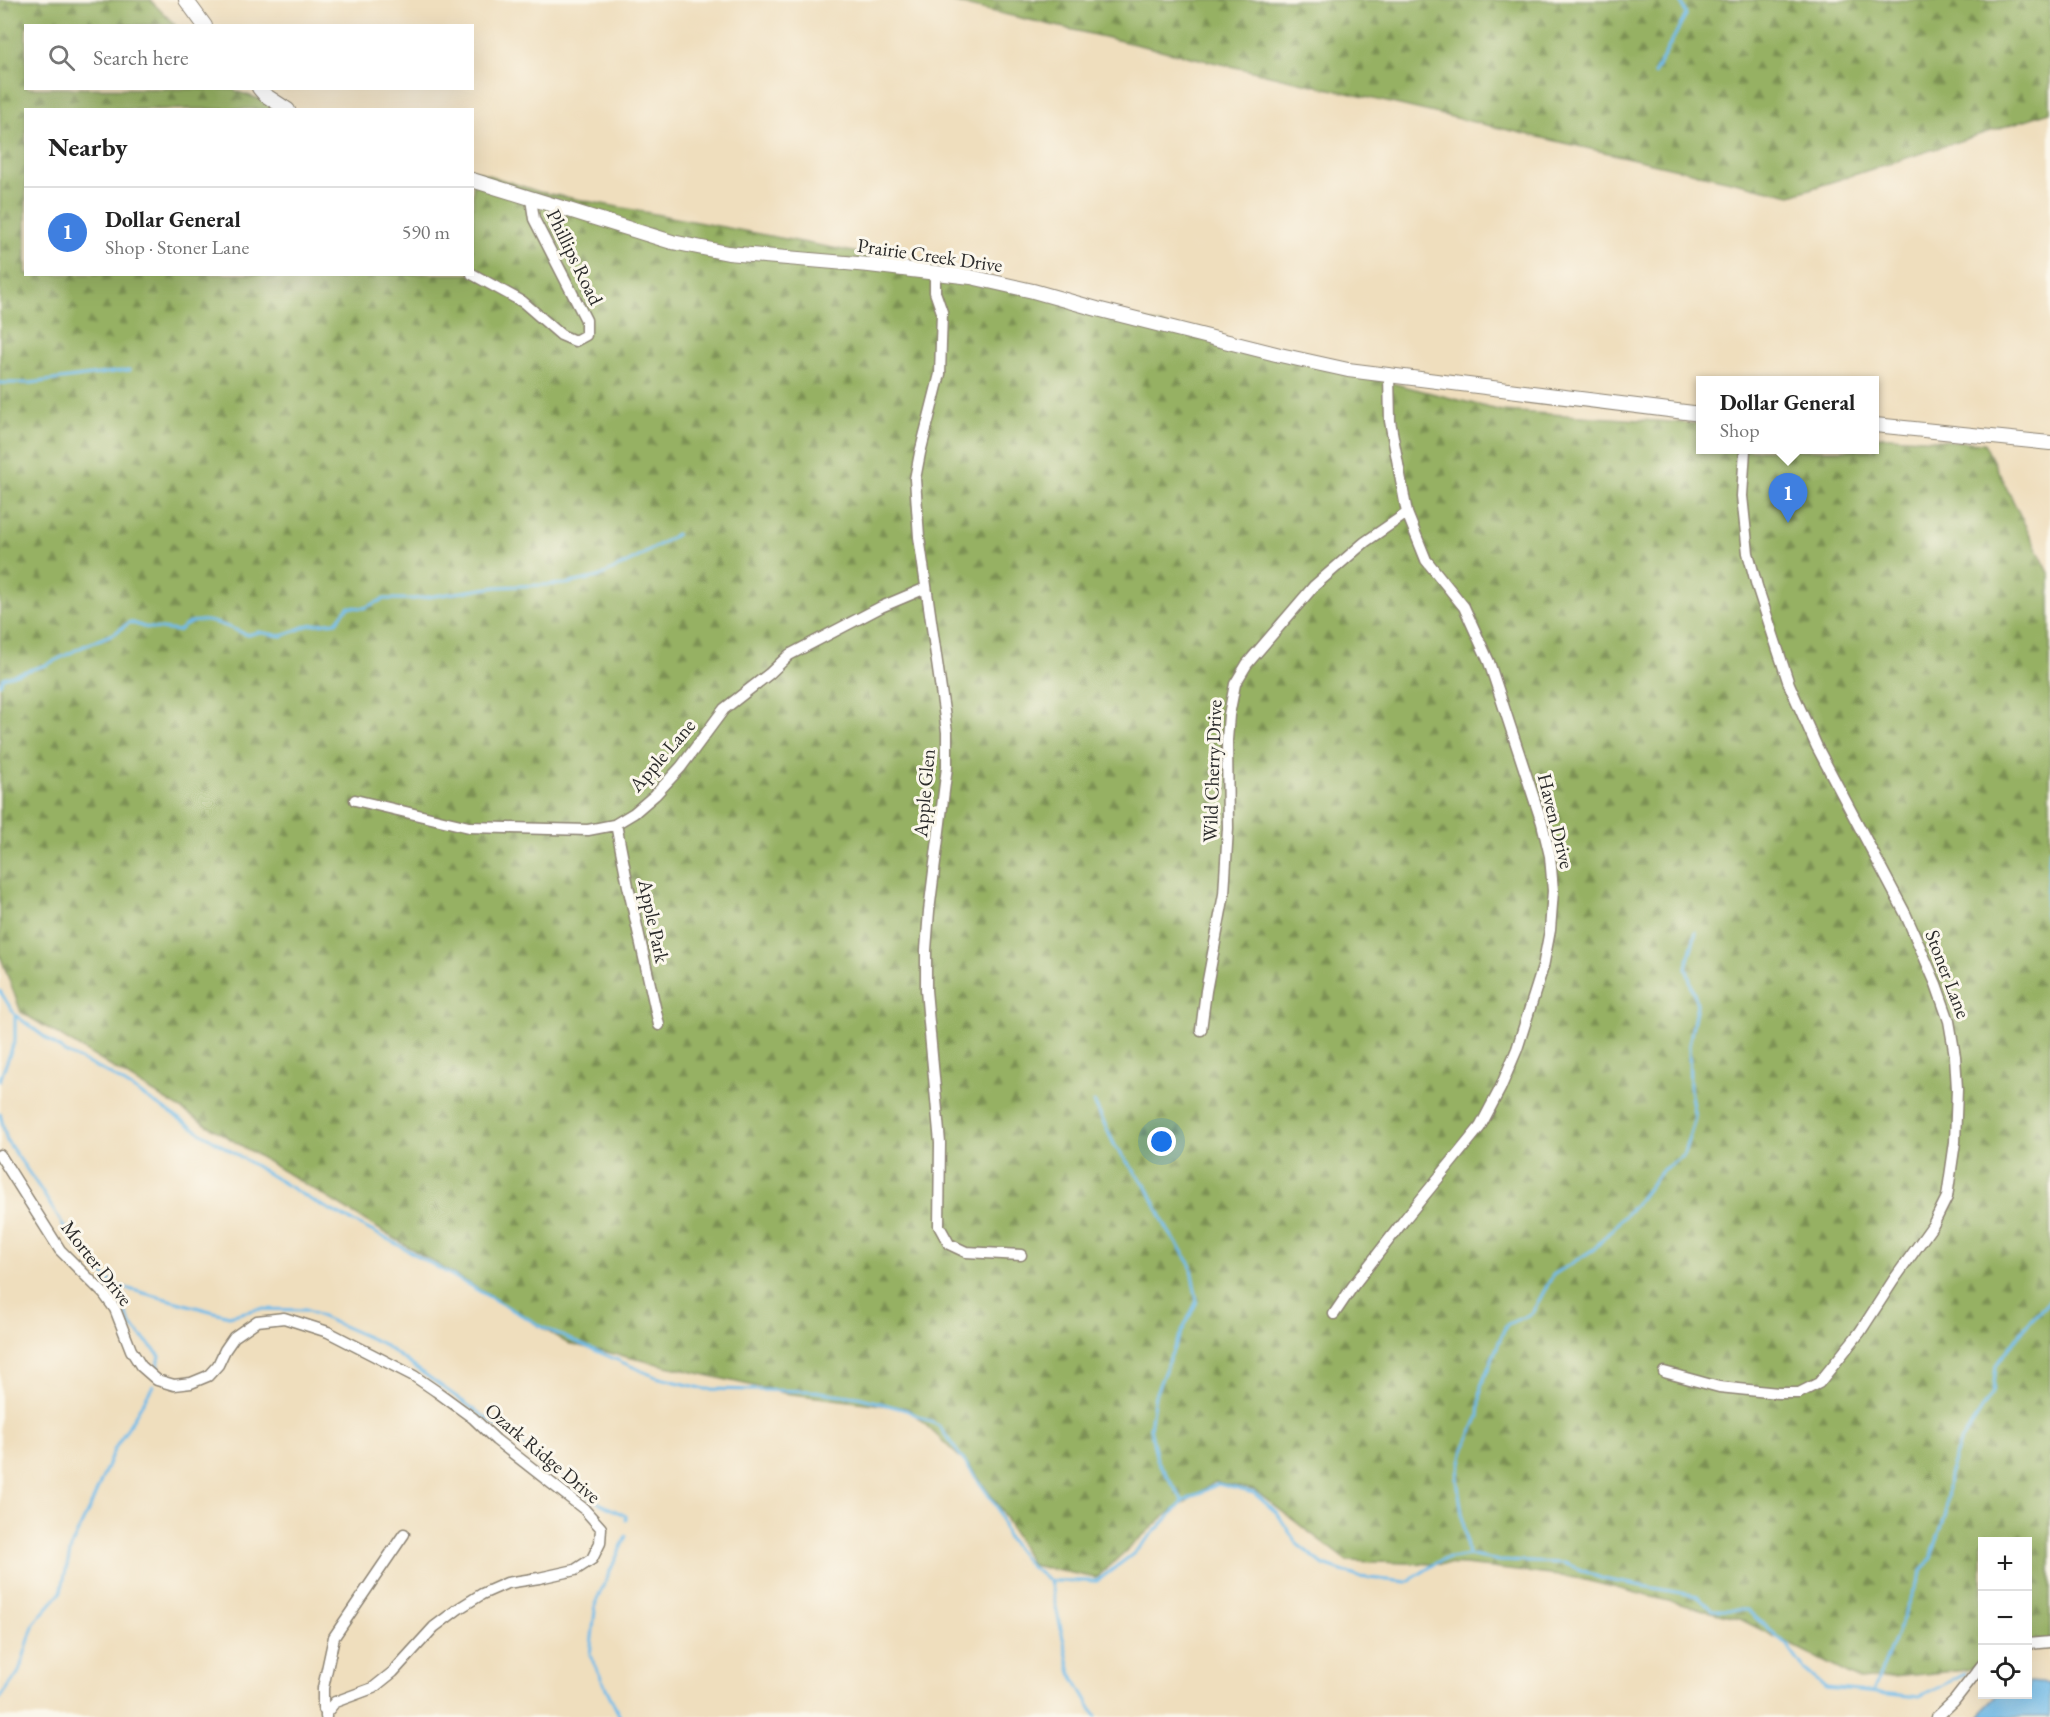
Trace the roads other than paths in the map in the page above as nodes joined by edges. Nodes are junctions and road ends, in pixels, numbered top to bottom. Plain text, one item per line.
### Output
1 (186, 0) edge
2 (204, 24) edge
3 (261, 90) edge
4 (285, 108) edge
5 (474, 181) edge
6 (531, 199) junction
7 (935, 273) junction
8 (474, 275) edge
9 (1389, 375) junction
10 (1696, 413) edge
11 (1879, 425) edge
12 (2050, 443) edge
13 (1745, 454) edge
14 (1407, 513) junction
15 (926, 588) junction
16 (355, 800) dead end
17 (616, 824) junction
18 (659, 1025) dead end
19 (1201, 1030) dead end
20 (0, 1155) edge
21 (1021, 1255) dead end
22 (1334, 1314) dead end
23 (1664, 1372) dead end
24 (157, 1380) joint
25 (404, 1534) dead end
26 (2050, 1642) edge
27 (2032, 1644) edge
28 (1978, 1671) edge
29 (326, 1715) edge
30 (1937, 1717) edge

1 - 2 main road
3 - 4 main road
5 - 6 main road, Prairie Creek Drive
6 - 7 main road, Prairie Creek Drive
6 - 8 street, Phillips Road
7 - 9 main road, Prairie Creek Drive
7 - 15 street, Apple Glen
9 - 10 main road, Prairie Creek Drive
9 - 14 street, Haven Drive
11 - 12 main road
13 - 23 street, Stoner Lane
14 - 19 street, Wild Cherry Drive
14 - 22 street, Haven Drive
15 - 17 street, Apple Lane
15 - 21 street, Apple Glen
16 - 17 street, Apple Lane
17 - 18 street, Apple Park
20 - 24 street, Morter Drive
24 - 29 street, Ozark Ridge Drive
25 - 29 street
26 - 27 street
28 - 30 street

